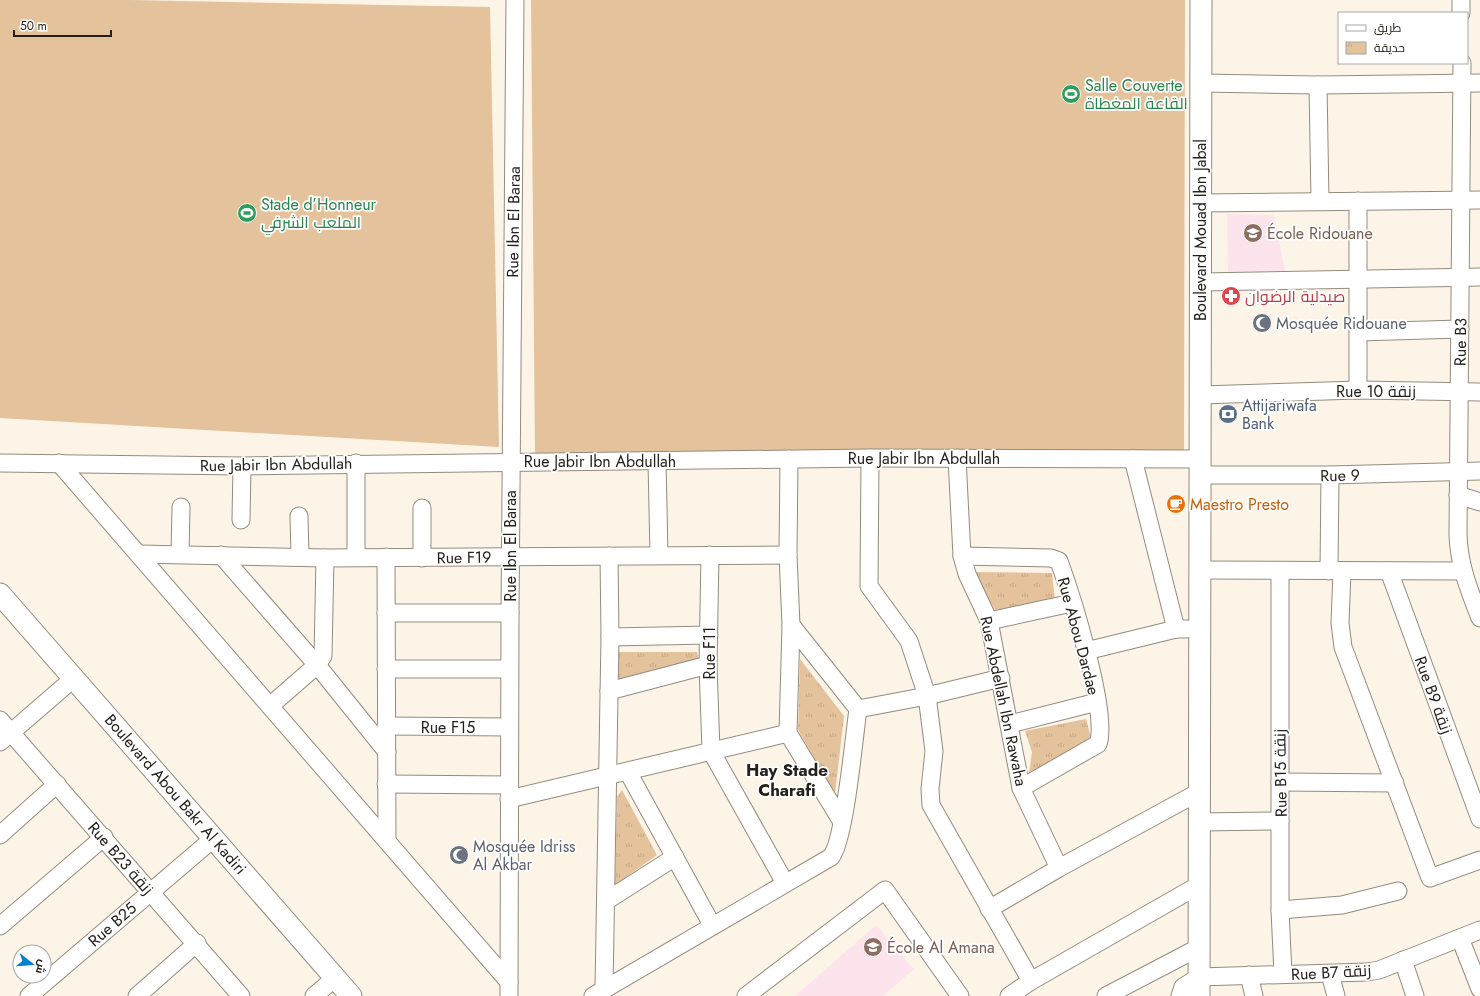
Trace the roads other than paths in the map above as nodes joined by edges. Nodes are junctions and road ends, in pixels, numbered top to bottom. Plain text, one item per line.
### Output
1 (515, 0) edge
2 (1201, 0) edge
3 (1461, 0) edge
4 (1461, 12) edge
5 (1462, 64) edge
6 (1201, 83) junction
7 (1462, 83) junction
8 (1480, 83) edge
9 (1318, 85) junction
10 (1462, 200) junction
11 (1480, 200) edge
12 (1320, 201) junction
13 (1358, 201) junction
14 (1201, 203) junction
15 (1461, 276) junction
16 (1480, 277) edge
17 (1358, 278) junction
18 (1201, 282) junction
19 (1460, 329) junction
20 (1359, 332) junction
21 (1358, 390) junction
22 (1459, 391) junction
23 (1480, 392) edge
24 (1200, 395) junction
25 (870, 458) junction
26 (957, 458) junction
27 (789, 459) junction
28 (1133, 459) junction
29 (511, 461) junction
30 (657, 461) junction
31 (0, 463) edge
32 (356, 463) junction
33 (59, 464) junction
34 (242, 466) junction
35 (1200, 467) junction
36 (1459, 472) junction
37 (1480, 472) edge
38 (1330, 475) junction
39 (1458, 495) junction
40 (1480, 502) edge
41 (181, 506) dead end
42 (422, 508) dead end
43 (299, 516) dead end
44 (241, 520) dead end
45 (139, 554) junction
46 (180, 554) junction
47 (221, 555) junction
48 (659, 555) junction
49 (710, 555) junction
50 (788, 555) junction
51 (300, 556) junction
52 (510, 556) junction
53 (609, 556) junction
54 (962, 556) junction
55 (356, 557) junction
56 (325, 558) junction
57 (386, 558) junction
58 (422, 558) junction
59 (1200, 570) junction
60 (1280, 571) junction
61 (1389, 571) junction
62 (1462, 571) junction
63 (1336, 572) junction
64 (0, 594) edge
65 (1072, 603) junction
66 (386, 613) junction
67 (510, 613) junction
68 (1480, 618) edge
69 (989, 621) junction
70 (791, 625) junction
71 (1176, 629) junction
72 (1200, 629) junction
73 (709, 635) junction
74 (610, 637) junction
75 (1086, 652) junction
76 (317, 665) junction
77 (708, 665) junction
78 (386, 669) junction
79 (509, 669) junction
80 (74, 678) junction
81 (1001, 678) junction
82 (609, 691) junction
83 (927, 696) junction
84 (1097, 702) junction
85 (270, 706) junction
86 (858, 709) junction
87 (1010, 724) junction
88 (386, 726) junction
89 (509, 727) junction
90 (3, 732) edge
91 (788, 733) junction
92 (711, 751) junction
93 (387, 752) junction
94 (628, 772) junction
95 (607, 776) junction
96 (1280, 782) junction
97 (1395, 783) junction
98 (57, 784) junction
99 (386, 784) junction
100 (1022, 788) junction
101 (509, 792) junction
102 (1199, 792) junction
103 (1480, 819) edge
104 (1280, 821) junction
105 (842, 822) junction
106 (1199, 822) junction
107 (0, 835) edge
108 (104, 837) junction
109 (214, 838) junction
110 (386, 841) junction
111 (674, 857) junction
112 (1480, 860) edge
113 (1059, 868) junction
114 (785, 883) junction
115 (1199, 885) junction
116 (151, 891) junction
117 (1398, 891) dead end
118 (606, 901) junction
119 (989, 910) junction
120 (1280, 910) junction
121 (712, 925) junction
122 (0, 926) edge
123 (1480, 930) edge
124 (1460, 938) junction
125 (196, 944) junction
126 (1198, 948) junction
127 (1403, 960) junction
128 (1249, 974) junction
129 (1283, 974) junction
130 (1330, 974) junction
131 (335, 978) junction
132 (1031, 981) junction
133 (1199, 986) edge
134 (509, 989) edge
135 (1480, 989) edge
136 (599, 993) edge
137 (1115, 994) edge
138 (29, 996) edge
139 (137, 996) edge
140 (241, 996) edge
141 (314, 996) edge
142 (350, 996) edge
143 (746, 996) edge
144 (960, 996) edge
145 (1009, 996) edge
146 (1180, 996) edge
147 (1254, 996) edge
148 (1336, 996) edge
149 (1415, 996) edge

1 - 29 street, Rue Ibn El Baraa
2 - 6 main road, Boulevard Mouad Ibn Jabal
3 - 4 street
5 - 7 street, Rue B3
6 - 9 street
6 - 14 main road, Boulevard Mouad Ibn Jabal
7 - 8 street
7 - 9 street
7 - 10 street, Rue B3
9 - 12 street
10 - 11 street
10 - 13 street
10 - 15 street, Rue B3
12 - 13 street
12 - 14 street
13 - 17 street
14 - 18 main road, Boulevard Mouad Ibn Jabal
15 - 16 street
15 - 17 street
15 - 19 street, Rue B3
17 - 18 street
17 - 20 street
18 - 24 main road, Boulevard Mouad Ibn Jabal
19 - 20 street
19 - 22 street, Rue B3
20 - 21 street
21 - 22 street, Rue 10 زنقة
21 - 24 street, Rue 10 زنقة
22 - 23 street, Rue 10 زنقة
22 - 36 street, Rue B3
24 - 35 main road, Boulevard Mouad Ibn Jabal
25 - 26 street, Rue Jabir Ibn Abdullah
25 - 27 street, Rue Jabir Ibn Abdullah
25 - 83 street
26 - 28 street, Rue Jabir Ibn Abdullah
26 - 54 street, Rue Abdellah Ibn Rawaha
27 - 30 street, Rue Jabir Ibn Abdullah
27 - 50 street
28 - 35 street, Rue Jabir Ibn Abdullah
28 - 71 street
29 - 30 street, Rue Jabir Ibn Abdullah
29 - 32 street, Rue Jabir Ibn Abdullah
29 - 52 street, Rue Ibn El Baraa
30 - 48 street
31 - 33 street, Rue Jabir Ibn Abdullah
32 - 34 street, Rue Jabir Ibn Abdullah
32 - 55 street
33 - 34 street, Rue Jabir Ibn Abdullah
33 - 45 street
34 - 44 street
35 - 38 street, Rue 9
35 - 59 main road, Boulevard Mouad Ibn Jabal
36 - 37 street, Rue 9
36 - 38 street, Rue 9
36 - 39 street, Rue B3
38 - 63 street
39 - 40 street
39 - 62 street, Rue B3
41 - 46 street
42 - 58 street
43 - 51 street
45 - 46 street, Rue F19
45 - 85 street
46 - 47 street, Rue F19
47 - 51 street, Rue F19
47 - 76 street
48 - 49 street, Rue F19
48 - 53 street, Rue F19
49 - 50 street, Rue F19
49 - 73 street, Rue F11
50 - 70 street
51 - 56 street, Rue F19
52 - 53 street, Rue F19
52 - 58 street, Rue F19
52 - 67 street, Rue Ibn El Baraa
53 - 74 street
54 - 65 street, Rue Abou Dardae
54 - 69 street, Rue Abdellah Ibn Rawaha
55 - 56 street, Rue F19
55 - 57 street, Rue F19
56 - 76 street
57 - 58 street, Rue F19
57 - 66 street
59 - 60 street
59 - 72 main road, Boulevard Mouad Ibn Jabal
60 - 63 street
60 - 96 street, Rue B15 زنقة
61 - 62 street
61 - 63 street
61 - 103 street, Rue B9 زنقة
62 - 68 street, Rue B3
63 - 97 street
64 - 80 main road, Boulevard Abou Bakr Al Kadiri
65 - 69 street
65 - 75 street, Rue Abou Dardae
66 - 67 street
66 - 78 street
67 - 79 street, Rue Ibn El Baraa
69 - 81 street, Rue Abdellah Ibn Rawaha
70 - 86 street
70 - 91 street
71 - 72 street
71 - 75 street
72 - 102 main road, Boulevard Mouad Ibn Jabal
73 - 74 street
73 - 77 street, Rue F11
74 - 82 street
75 - 84 street, Rue Abou Dardae
76 - 85 street
76 - 93 street
77 - 82 street
77 - 92 street, Rue F11
78 - 79 street
78 - 88 street
79 - 89 street, Rue Ibn El Baraa
80 - 90 street
80 - 109 main road, Boulevard Abou Bakr Al Kadiri
81 - 83 street
81 - 87 street, Rue Abdellah Ibn Rawaha
82 - 95 street
83 - 86 street
83 - 119 street
84 - 87 street
84 - 100 street, Rue Abou Dardae
85 - 110 street
86 - 105 street
87 - 100 street, Rue Abdellah Ibn Rawaha
88 - 89 street, Rue F15
88 - 93 street
89 - 101 street, Rue Ibn El Baraa
90 - 98 street, Rue B23 زنقة
91 - 92 street
91 - 105 street
92 - 94 street
92 - 114 street
93 - 99 street
94 - 95 street
94 - 111 street
95 - 101 street
95 - 118 street
96 - 97 street
96 - 104 street, Rue B15 زنقة
97 - 112 street
98 - 107 street
98 - 108 street, Rue B23 زنقة
99 - 101 street
99 - 110 street
100 - 113 street, Rue Abdellah Ibn Rawaha
101 - 134 street, Rue Ibn El Baraa
102 - 106 main road, Boulevard Mouad Ibn Jabal
102 - 113 street
104 - 106 street
104 - 120 street, Rue B15 زنقة
105 - 114 street
106 - 115 main road, Boulevard Mouad Ibn Jabal
108 - 116 street, Rue B23 زنقة
108 - 122 street
109 - 116 street, Rue B25
109 - 131 main road, Boulevard Abou Bakr Al Kadiri
110 - 134 street
111 - 118 street
111 - 121 street
113 - 119 street
114 - 121 street
115 - 126 main road, Boulevard Mouad Ibn Jabal
115 - 132 street
116 - 125 street, Rue B23 زنقة
116 - 138 street, Rue B25
117 - 120 street
118 - 136 street
119 - 132 street
120 - 129 street, Rue B15 زنقة
121 - 136 street
123 - 124 street, Rue B7 زنقة
124 - 127 street, Rue B7 زنقة
124 - 135 street
125 - 139 street
125 - 140 street, Rue B23 زنقة
126 - 133 main road, Boulevard Mouad Ibn Jabal
126 - 137 street
127 - 130 street, Rue B7 زنقة
127 - 149 street
128 - 129 street, Rue B7 زنقة
128 - 133 street, Rue B7 زنقة
128 - 147 street
129 - 130 street, Rue B7 زنقة
130 - 148 street
131 - 141 street
131 - 142 main road, Boulevard Abou Bakr Al Kadiri
132 - 145 street
133 - 146 street
143 - 144 street

